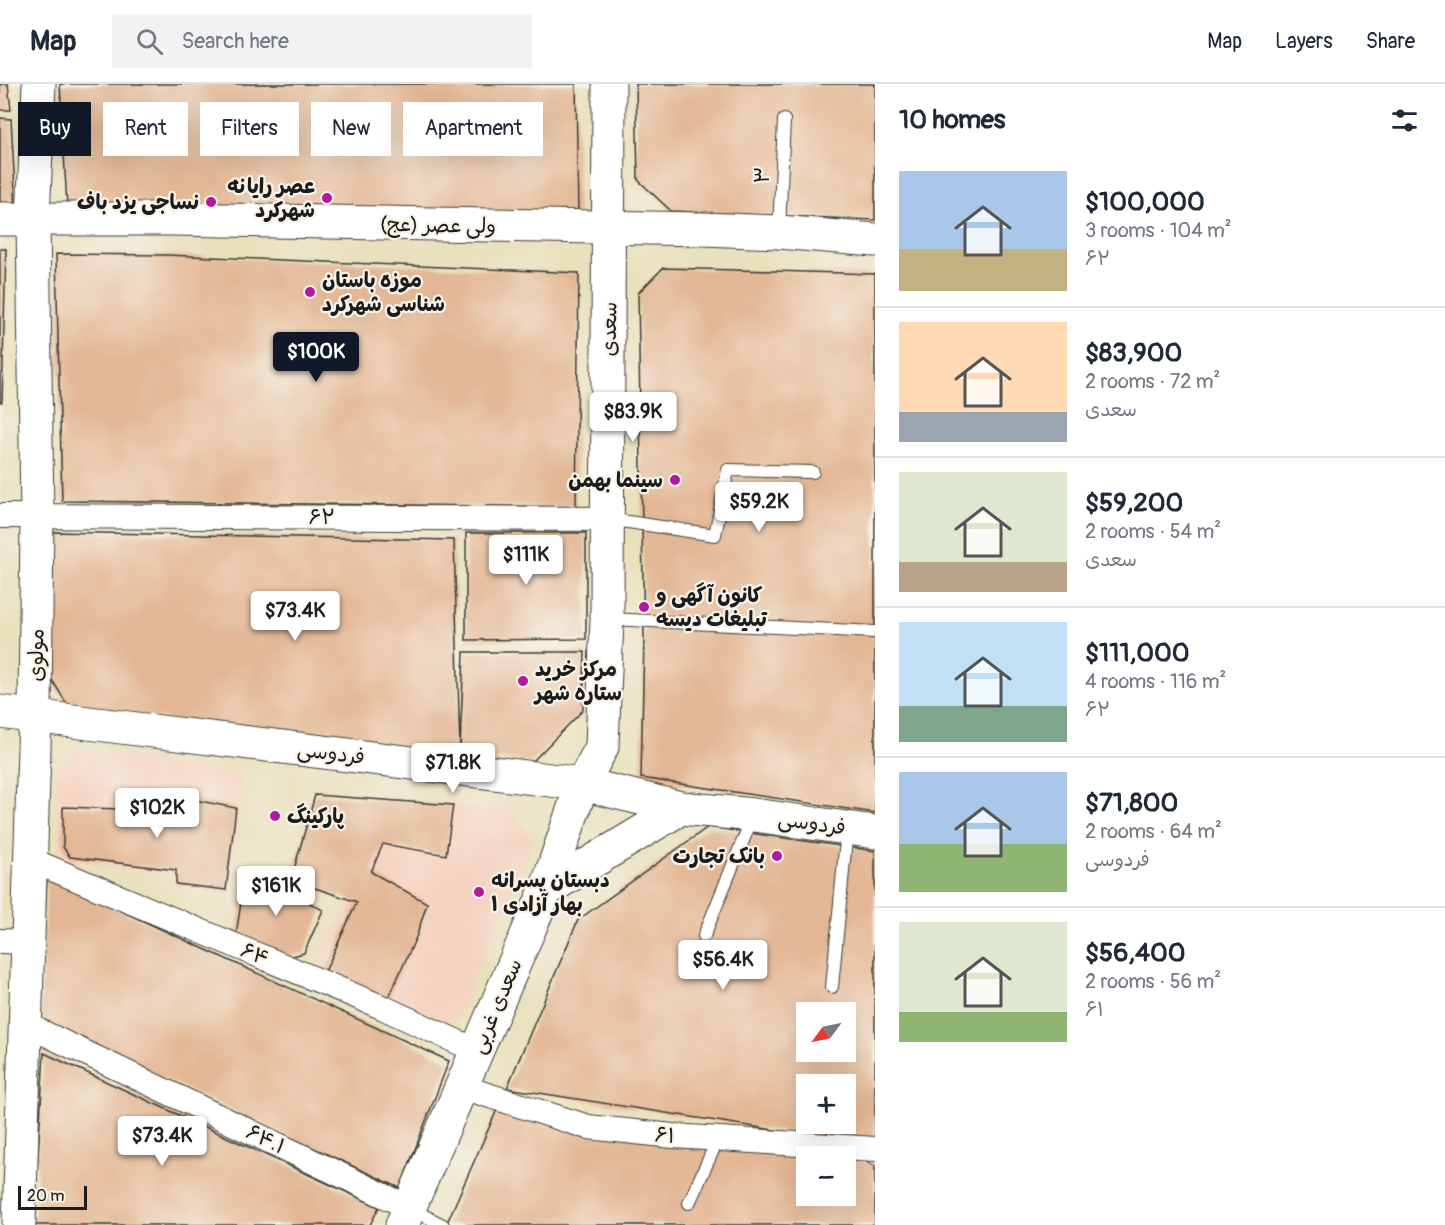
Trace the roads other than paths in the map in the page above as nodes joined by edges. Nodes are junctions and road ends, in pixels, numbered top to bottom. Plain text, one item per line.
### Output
1 (39, 84) edge
2 (609, 84) edge
3 (784, 120) dead end
4 (33, 218) junction
5 (0, 219) edge
6 (610, 228) junction
7 (779, 232) junction
8 (875, 240) edge
9 (813, 472) dead end
10 (37, 515) junction
11 (0, 516) edge
12 (606, 519) junction
13 (607, 619) junction
14 (875, 632) edge
15 (0, 711) edge
16 (35, 716) junction
17 (582, 784) junction
18 (681, 808) junction
19 (754, 815) junction
20 (861, 830) edge
21 (31, 860) junction
22 (546, 890) junction
23 (704, 936) dead end
24 (14, 942) edge
25 (832, 987) dead end
26 (25, 1024) junction
27 (477, 1051) junction
28 (462, 1087) junction
29 (718, 1139) junction
30 (875, 1149) edge
31 (689, 1203) dead end
32 (406, 1217) edge
33 (12, 1221) edge
34 (443, 1225) edge

1 - 4 main road, مولوی
2 - 6 main road, سعدی
3 - 7 lane, ۳
4 - 5 main road, ولی عصر (عج)
4 - 6 main road, ولی عصر (عج)
4 - 10 main road, مولوی
6 - 7 main road, ولی عصر (عج)
6 - 12 main road, سعدی
7 - 8 main road, ولی عصر (عج)
9 - 12 lane
10 - 11 street, ۶۲
10 - 12 street, ۶۲
10 - 16 main road, مولوی
12 - 13 main road, سعدی
13 - 14 lane
13 - 17 main road, سعدی
15 - 16 main road, فردوسی
16 - 17 main road, فردوسی
16 - 21 main road, مولوی
17 - 18 main road, فردوسی
17 - 22 main road, سعدی غربی
18 - 19 main road, فردوسی
18 - 22 main road
19 - 20 main road, فردوسی
19 - 23 lane
20 - 25 lane
21 - 24 main road, مولوی
21 - 27 street, ۶۴
22 - 27 main road, سعدی غربی
24 - 26 main road, مولوی
26 - 32 street, ۶۴.۱
26 - 33 main road, مولوی
27 - 28 main road, سعدی غربی
28 - 29 street, ۶۱
28 - 32 main road, سعدی غربی
29 - 30 street, ۶۱
29 - 31 lane
32 - 34 lane

